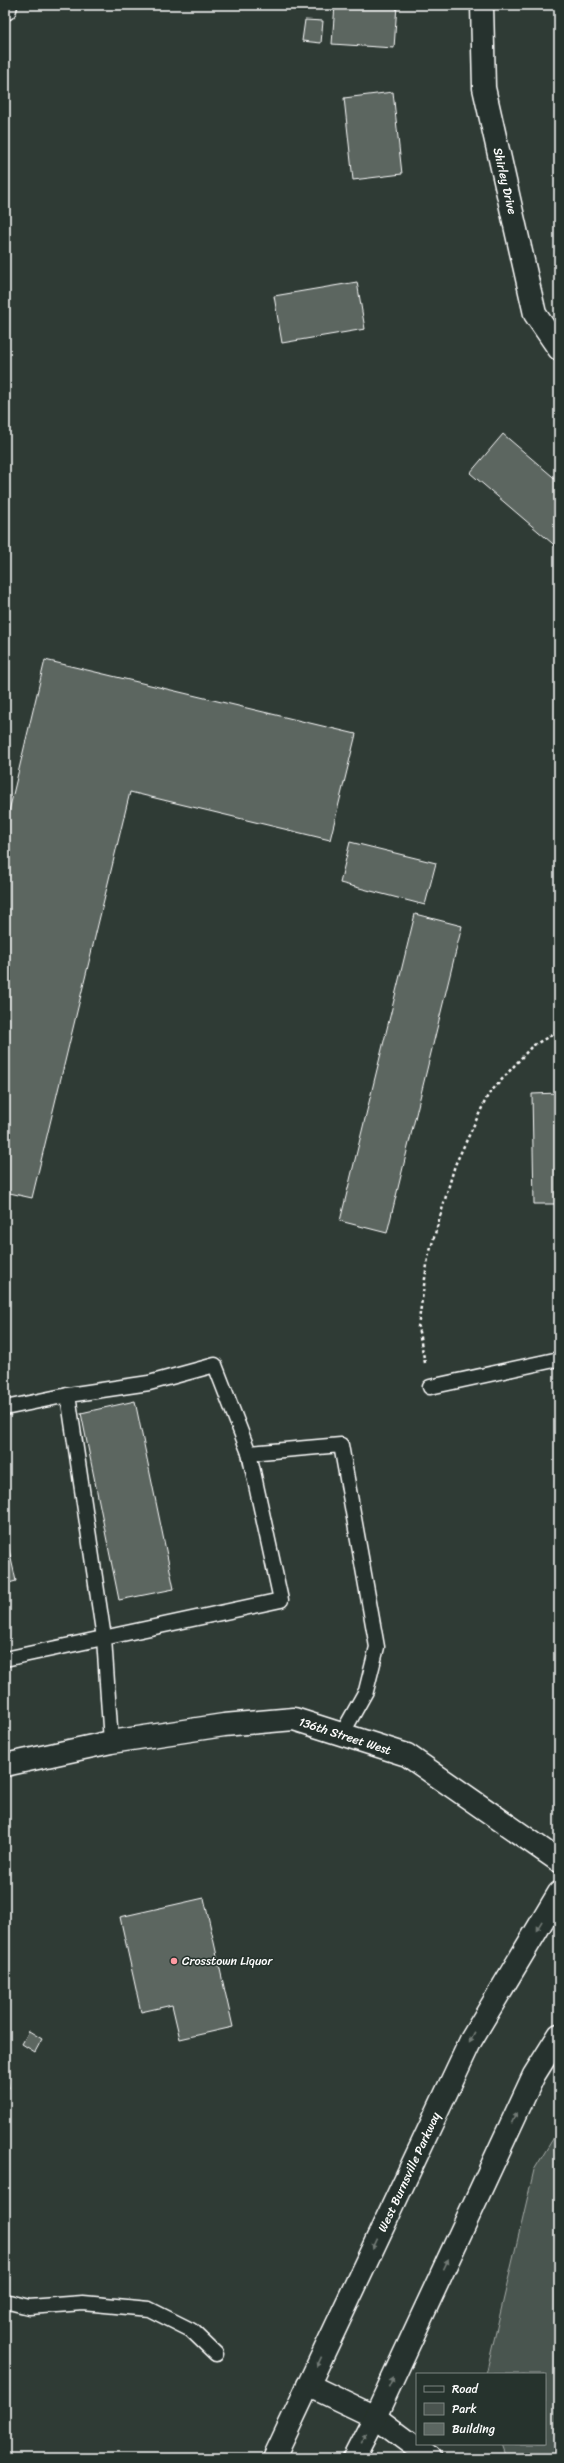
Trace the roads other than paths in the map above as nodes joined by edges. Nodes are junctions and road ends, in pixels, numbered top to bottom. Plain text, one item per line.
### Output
1 (6, 5) edge
2 (482, 5) edge
3 (5, 9) edge
4 (559, 349) edge
5 (559, 1359) edge
6 (430, 1387) road end
7 (68, 1395) junction
8 (5, 1408) edge
9 (248, 1453) junction
10 (104, 1638) junction
11 (5, 1659) edge
12 (342, 1734) junction
13 (111, 1742) junction
14 (5, 1765) edge
15 (559, 1861) edge
16 (559, 1893) edge
17 (559, 2035) edge
18 (5, 2301) edge
19 (216, 2354) dead end
20 (308, 2385) junction
21 (375, 2417) junction
22 (274, 2458) edge
23 (354, 2458) edge
24 (430, 2458) edge

1 - 3 street
2 - 4 street, Shirley Drive
5 - 6 lane
7 - 8 lane
7 - 9 lane
7 - 10 lane
9 - 10 lane
9 - 12 lane
10 - 11 lane
10 - 13 lane
12 - 13 street, 136th Street West
12 - 15 street, 136th Street West
13 - 14 street, 136th Street West
16 -> 20 street, West Burnsville Parkway
21 -> 17 street
18 - 19 lane
20 - 21 street
20 - 22 street, West Burnsville Parkway
23 -> 21 street
21 - 24 street

